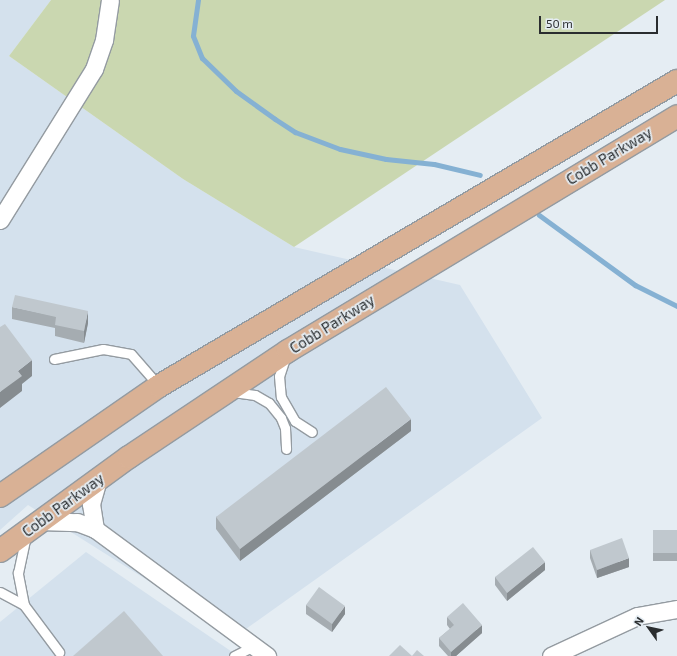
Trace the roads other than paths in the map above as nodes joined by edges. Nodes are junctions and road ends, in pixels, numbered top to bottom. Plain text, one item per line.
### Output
1 (110, 0) edge
2 (677, 81) edge
3 (677, 116) edge
4 (0, 220) edge
5 (288, 351) junction
6 (54, 358) dead end
7 (159, 386) junction
8 (226, 392) junction
9 (312, 432) dead end
10 (286, 449) dead end
11 (98, 479) junction
12 (0, 496) edge
13 (34, 526) junction
14 (96, 529) junction
15 (0, 551) edge
16 (0, 592) edge
17 (24, 605) junction
18 (677, 608) edge
19 (252, 647) junction
20 (59, 652) dead end
21 (234, 656) edge
22 (267, 656) edge
23 (552, 656) edge

1 - 4 street
2 - 7 main road, Cobb Parkway
3 - 5 main road, Cobb Parkway
5 - 8 main road, Cobb Parkway
5 - 9 lane
6 - 7 lane
7 - 12 main road, Cobb Parkway
8 - 10 lane
8 - 11 main road, Cobb Parkway
11 - 13 main road, Cobb Parkway
11 - 14 street
13 - 14 street
13 - 15 main road, Cobb Parkway
13 - 17 lane
14 - 19 street
16 - 17 lane
17 - 20 lane
18 - 23 street
19 - 21 lane
19 - 22 street

